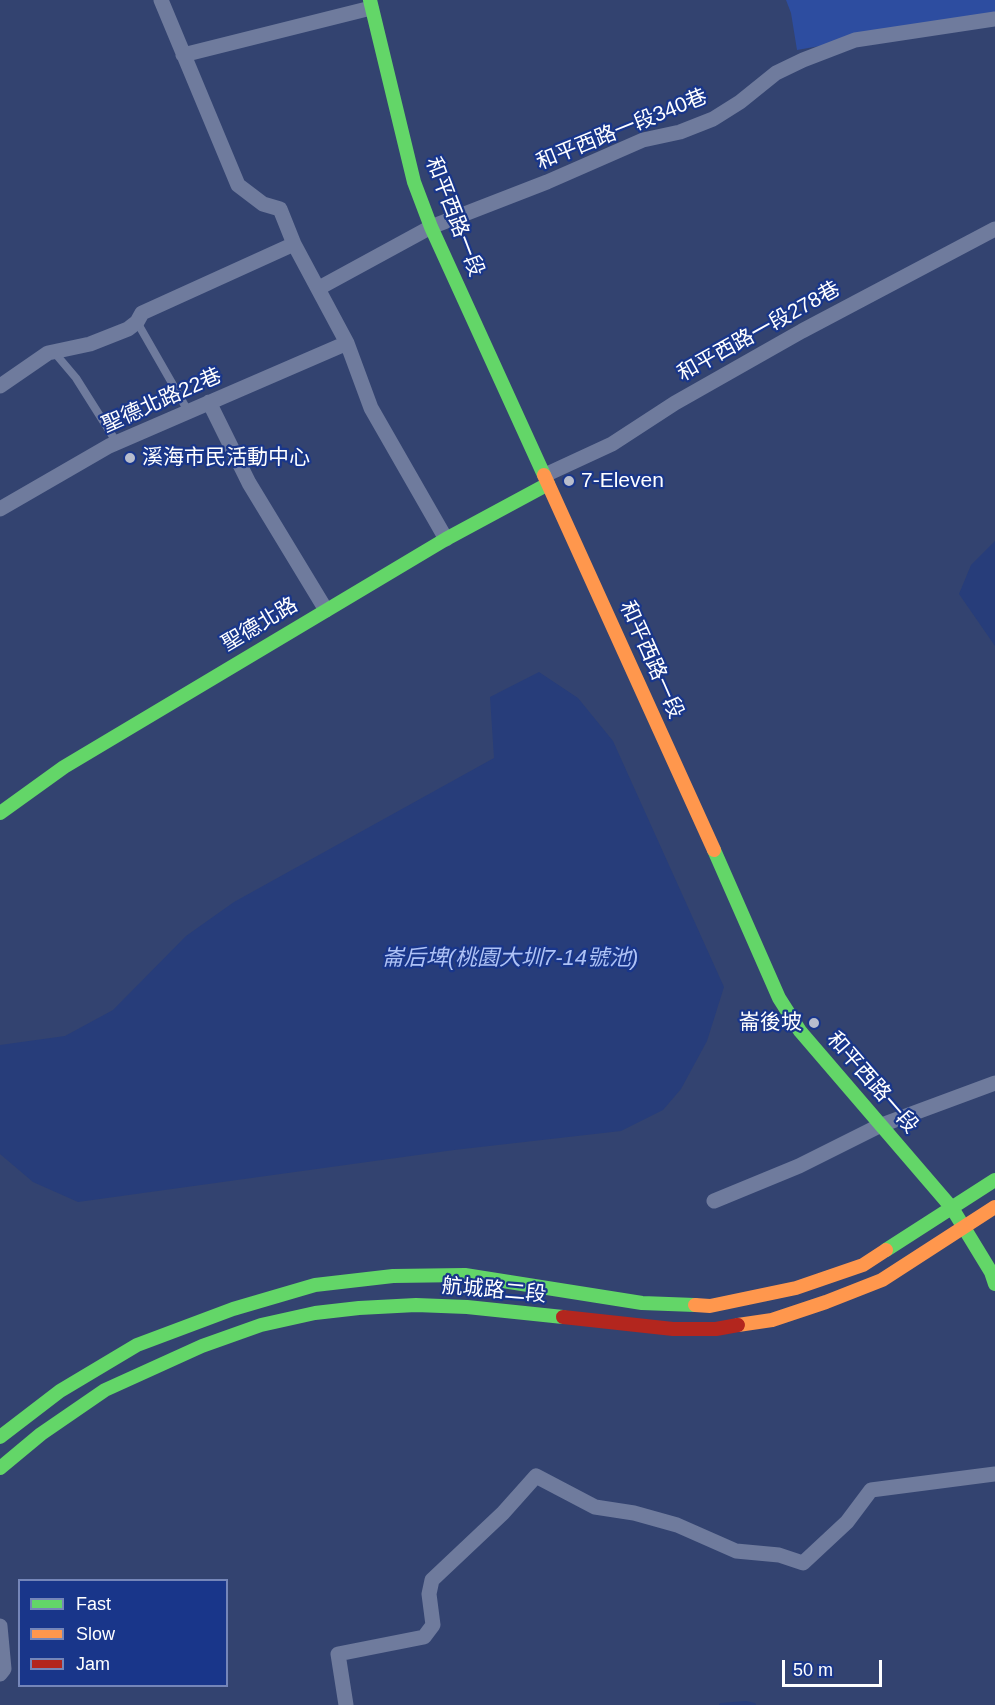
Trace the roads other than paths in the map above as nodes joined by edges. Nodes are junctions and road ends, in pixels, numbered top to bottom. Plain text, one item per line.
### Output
1 (161, 0) edge
2 (371, 4) edge
3 (995, 19) edge
4 (183, 55) junction
5 (431, 227) junction
6 (995, 229) edge
7 (294, 244) junction
8 (318, 288) junction
9 (137, 322) junction
10 (347, 344) junction
11 (54, 352) junction
12 (0, 386) edge
13 (209, 402) junction
14 (188, 411) junction
15 (117, 443) junction
16 (546, 479) junction
17 (0, 509) edge
18 (446, 539) junction
19 (326, 610) junction
20 (0, 813) edge
21 (995, 1083) edge
22 (880, 1126) junction
23 (995, 1180) edge
24 (714, 1201) dead end
25 (995, 1207) edge
26 (952, 1208) junction
27 (965, 1228) junction
28 (995, 1284) edge
29 (0, 1437) edge
30 (0, 1468) edge
31 (995, 1474) edge
32 (0, 1626) edge
33 (0, 1674) edge
34 (346, 1705) edge

1 - 4 street
2 - 4 street
2 - 5 street, 和平西路一段
3 - 5 street, 和平西路一段340巷
4 - 7 street
5 - 8 street, 和平西路一段340巷
5 - 16 street, 和平西路一段
6 - 16 street, 和平西路一段278巷
7 - 8 street
7 - 9 street
8 - 10 street
9 - 11 street
9 - 14 lane
10 - 13 street, 聖德北路22巷
10 - 18 street
11 - 12 street
11 - 15 lane
13 - 14 street, 聖德北路22巷
13 - 19 street
14 - 15 street, 聖德北路22巷
15 - 17 street, 聖德北路22巷
16 - 18 street, 聖德北路
16 - 22 street, 和平西路一段
18 - 19 street, 聖德北路
19 - 20 street, 聖德北路
21 - 22 street
22 - 24 street
22 - 26 street, 和平西路一段
23 - 26 street, 航城路二段
25 - 27 street, 航城路二段
26 - 27 street, 和平西路一段
26 - 29 street, 航城路二段
27 - 28 street, 和平西路一段
27 - 30 street, 航城路二段
31 - 34 street
32 - 33 street

